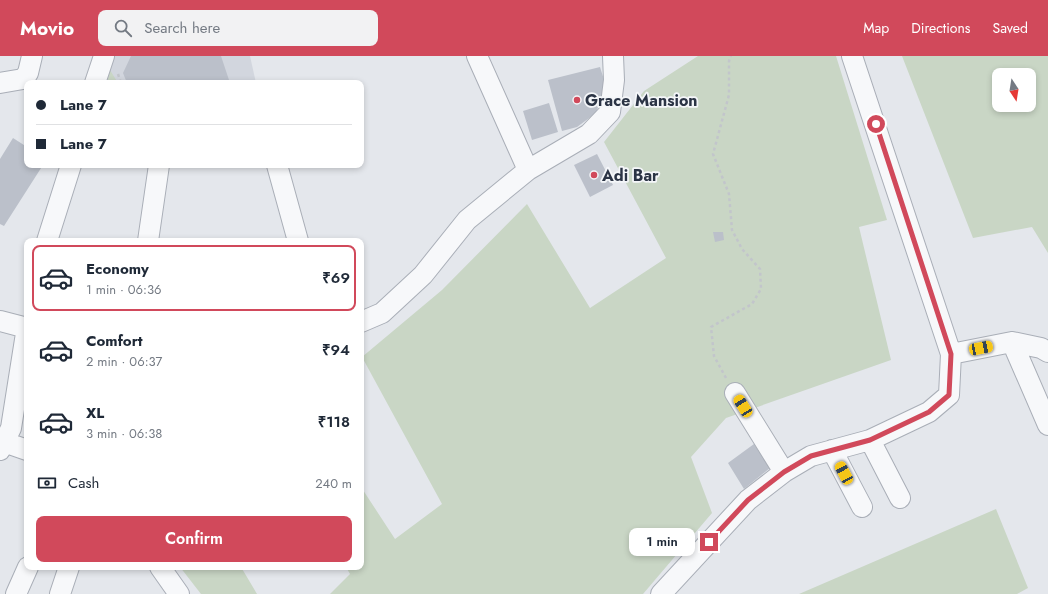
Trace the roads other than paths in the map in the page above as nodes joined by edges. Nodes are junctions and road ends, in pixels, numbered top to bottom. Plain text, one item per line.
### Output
1 (32, 56) edge
2 (104, 56) edge
3 (477, 56) edge
4 (613, 56) edge
5 (852, 56) edge
6 (96, 80) edge
7 (0, 83) edge
8 (70, 168) edge
9 (159, 168) edge
10 (278, 168) edge
11 (528, 170) junction
12 (49, 238) edge
13 (148, 238) edge
14 (297, 238) edge
15 (0, 321) edge
16 (364, 321) edge
17 (24, 327) edge
18 (1012, 342) junction
19 (24, 347) edge
20 (1048, 352) edge
21 (951, 354) junction
22 (734, 393) road end
23 (1048, 425) edge
24 (870, 440) junction
25 (2, 446) edge
26 (24, 450) edge
27 (832, 450) junction
28 (784, 472) junction
29 (900, 498) dead end
30 (862, 507) dead end
31 (27, 570) edge
32 (68, 570) edge
33 (162, 570) edge
34 (16, 594) edge
35 (60, 594) edge
36 (179, 594) edge
37 (661, 594) edge

1 - 7 street
2 - 6 street
3 - 11 street
4 - 11 street
5 - 21 street
8 - 12 street
9 - 13 street
10 - 14 street
11 - 16 street
15 - 17 street
18 - 20 street
18 - 21 street
18 - 23 street
19 - 25 street
21 - 24 street
22 - 28 street
24 - 27 street
24 - 29 street
25 - 26 street
27 - 28 street
27 - 30 street
28 - 37 street
31 - 34 street
32 - 35 street
33 - 36 street

